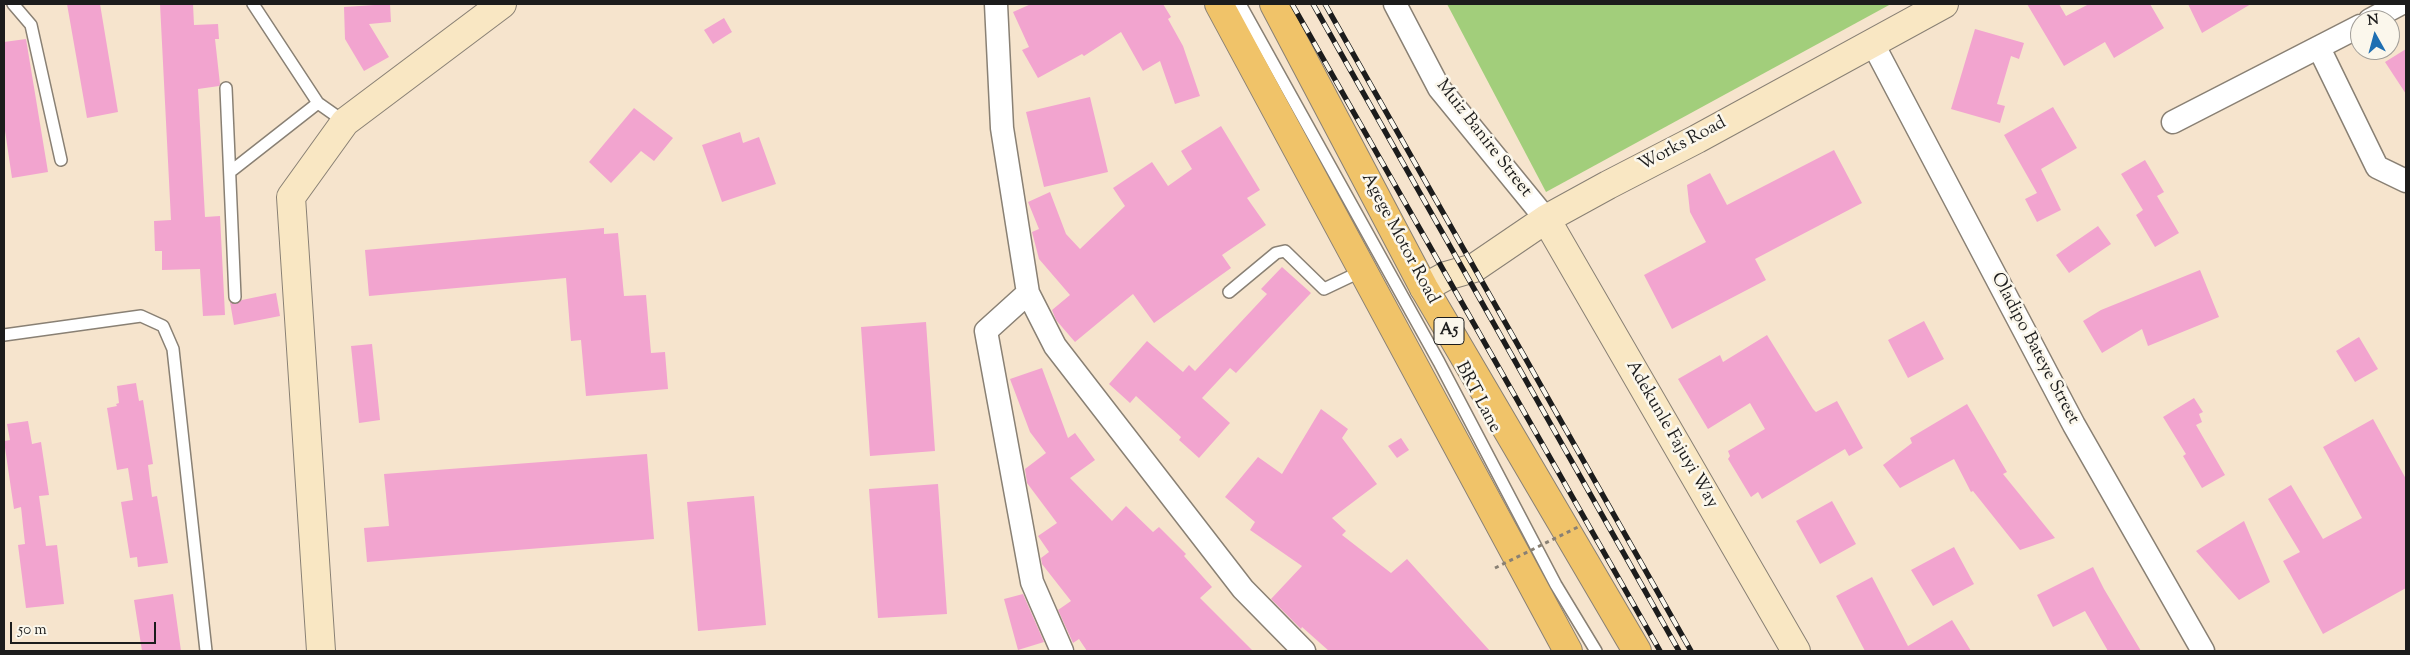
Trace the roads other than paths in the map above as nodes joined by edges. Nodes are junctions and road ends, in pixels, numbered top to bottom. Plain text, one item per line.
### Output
1 (13, 4) edge
2 (253, 4) edge
3 (502, 4) edge
4 (996, 4) edge
5 (1219, 4) edge
6 (1240, 4) edge
7 (1274, 4) edge
8 (1395, 4) edge
9 (1944, 4) edge
10 (2400, 4) edge
11 (2389, 10) edge
12 (2350, 31) edge
13 (1872, 42) junction
14 (2319, 48) junction
15 (226, 88) dead end
16 (318, 103) junction
17 (345, 122) junction
18 (2173, 122) dead end
19 (61, 160) dead end
20 (230, 172) junction
21 (2406, 181) edge
22 (1546, 219) junction
23 (1364, 270) junction
24 (1424, 288) junction
25 (1229, 292) dead end
26 (1028, 293) junction
27 (235, 297) dead end
28 (4, 335) edge
29 (206, 651) edge
30 (321, 651) edge
31 (1062, 651) edge
32 (1304, 651) edge
33 (1568, 651) edge
34 (1596, 651) edge
35 (1637, 651) edge
36 (1796, 651) edge
37 (2203, 651) edge

1 - 19 lane
2 - 16 lane
3 - 17 street
4 - 26 street
5 - 23 highway
6 - 34 lane, BRT Lane
7 - 24 highway, Agege Motor Road / A5
8 - 22 street, Muiz Banire Street
9 - 13 street, Works Road
10 - 11 street
12 - 14 street
13 - 22 street, Works Road
13 - 37 street, Oladipo Bateye Street
14 - 18 street
14 - 21 street
15 - 20 lane
16 - 17 lane
16 - 20 lane
17 - 30 street
20 - 27 lane
22 - 24 street, Works Road
22 - 36 street, Adekunle Fajuyi Way
23 - 25 lane
23 - 33 highway
24 - 35 highway, Agege Motor Road / A5
26 - 31 street
26 - 32 street
28 - 29 lane

